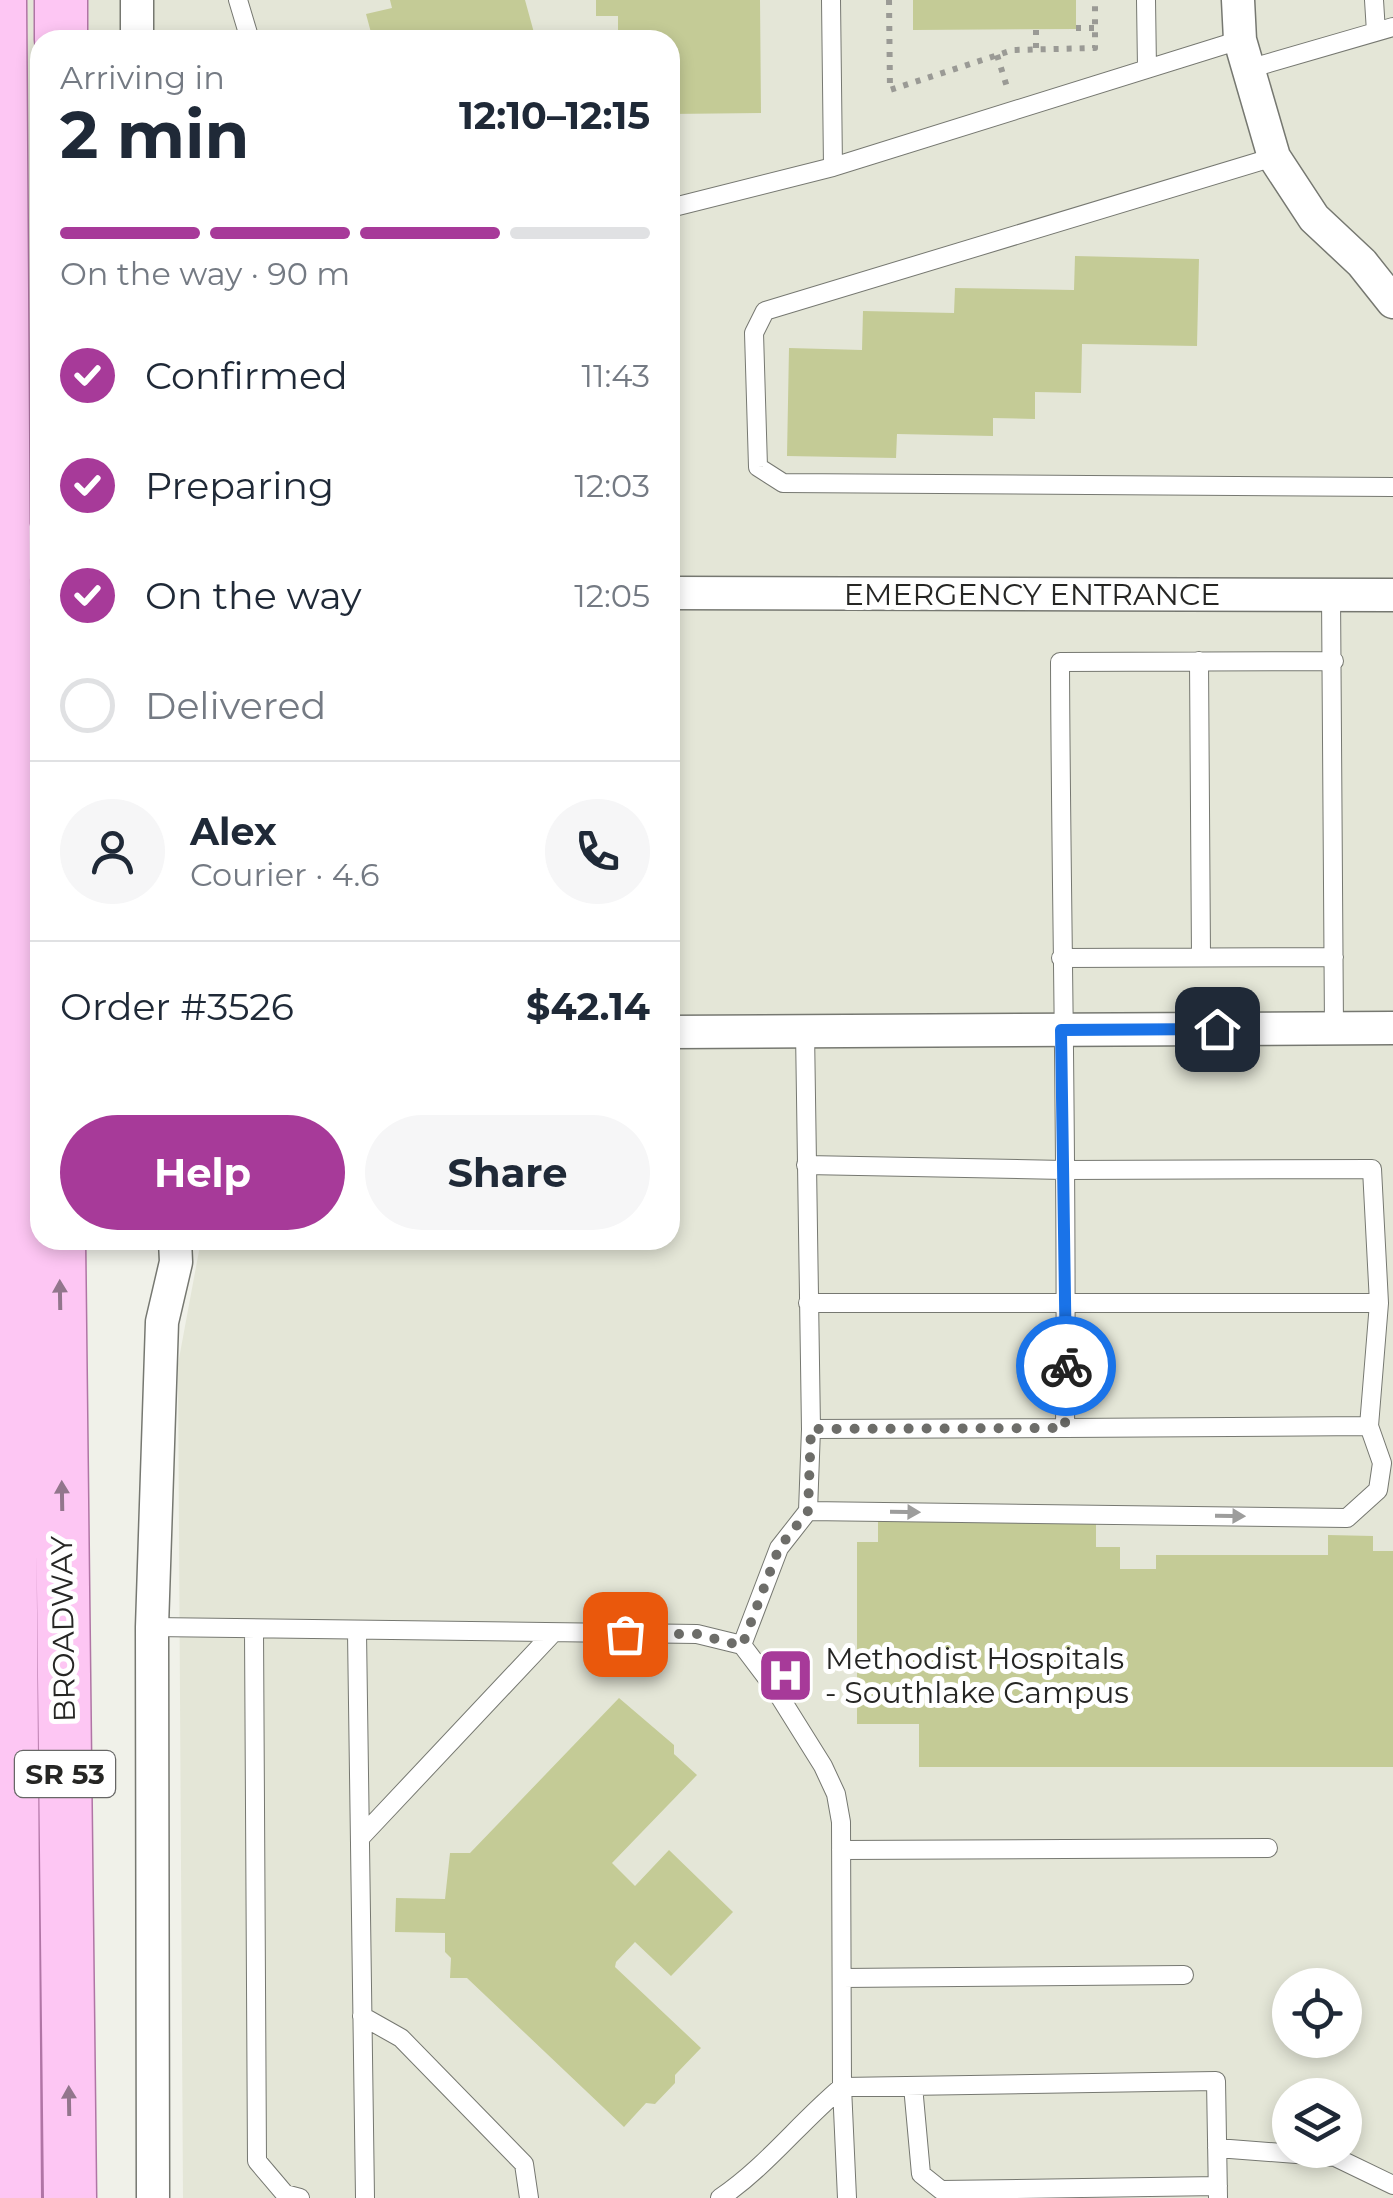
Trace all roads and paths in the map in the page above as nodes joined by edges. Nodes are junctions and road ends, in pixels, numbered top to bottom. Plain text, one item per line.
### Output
1 (0, 0) edge
2 (61, 0) edge
3 (137, 0) edge
4 (238, 0) edge
5 (830, 0) edge
6 (889, 0) edge
7 (1095, 0) edge
8 (1146, 0) edge
9 (1238, 0) edge
10 (1374, 0) edge
11 (1076, 28) dead end
12 (1095, 28) junction
13 (61, 30) edge
14 (137, 30) edge
15 (247, 30) edge
16 (1036, 30) dead end
17 (1384, 30) edge
18 (1036, 49) junction
19 (1244, 54) junction
20 (1148, 68) junction
21 (1274, 157) junction
22 (833, 167) junction
23 (680, 205) edge
24 (1393, 302) edge
25 (1393, 486) edge
26 (4, 498) junction
27 (30, 556) edge
28 (680, 593) edge
29 (1331, 594) junction
30 (1393, 595) edge
31 (1198, 661) junction
32 (1334, 661) junction
33 (1201, 957) junction
34 (1334, 957) junction
35 (1061, 958) junction
36 (1393, 1028) edge
37 (1334, 1029) junction
38 (1061, 1030) junction
39 (805, 1031) junction
40 (16, 1032) edge
41 (680, 1032) edge
42 (806, 1165) junction
43 (1064, 1170) junction
44 (60, 1250) edge
45 (175, 1250) edge
46 (1379, 1302) junction
47 (808, 1303) junction
48 (1066, 1304) junction
49 (1369, 1426) junction
50 (1065, 1428) junction
51 (811, 1429) junction
52 (808, 1511) junction
53 (152, 1627) junction
54 (254, 1630) junction
55 (357, 1632) junction
56 (554, 1633) junction
57 (742, 1646) junction
58 (362, 1836) junction
59 (1268, 1848) dead end
60 (841, 1850) junction
61 (1184, 1974) dead end
62 (842, 1978) junction
63 (362, 2016) junction
64 (912, 2086) junction
65 (842, 2087) junction
66 (1216, 2148) junction
67 (1393, 2184) edge
68 (1218, 2192) edge
69 (16, 2198) edge
70 (70, 2198) edge
71 (153, 2198) edge
72 (300, 2198) edge
73 (364, 2198) edge
74 (528, 2198) edge
75 (720, 2198) edge
76 (848, 2198) edge

1 - 26 main road, BROADWAY / SR 53
2 - 13 main road
3 - 14 street
4 - 15 lane
5 - 22 lane
6 - 18 path
7 - 12 path
8 - 20 lane
9 - 19 street
10 - 17 lane
11 - 12 path
12 - 18 path
16 - 18 path
17 - 19 lane
19 - 20 lane
19 - 21 street
20 - 22 lane
21 - 24 street
21 - 25 lane
22 - 23 lane
26 - 27 street
26 - 40 main road, BROADWAY / SR 53
28 - 29 street, EMERGENCY ENTRANCE
29 - 30 street, EMERGENCY ENTRANCE
29 - 32 lane
31 - 32 lane
31 - 33 lane
31 - 35 lane
32 - 34 lane
33 - 34 lane
33 - 35 lane
34 - 37 lane
35 - 38 lane
36 - 37 street
37 - 38 street
38 - 39 street
38 - 43 lane
39 - 41 street
39 - 42 lane
40 - 69 main road, BROADWAY / SR 53
42 - 43 lane
42 - 47 lane
43 - 46 lane
43 - 48 lane
70 -> 44 main road, BROADWAY / SR 53
45 - 53 street
46 - 48 lane
46 - 49 lane
47 - 48 lane
47 - 51 lane
48 - 50 lane
49 - 50 lane
52 -> 49 lane
50 - 51 lane
51 - 52 lane
52 - 57 lane
53 - 54 lane
53 - 71 street
54 - 55 lane
54 - 72 lane
55 - 56 lane
55 - 58 lane
56 - 57 lane
56 - 58 lane
57 - 60 lane
58 - 63 lane
59 - 60 lane
60 - 62 lane
61 - 62 lane
62 - 65 lane
63 - 73 lane
63 - 74 lane
64 - 65 lane
64 - 66 lane
64 - 68 lane
65 - 75 lane
65 - 76 lane
66 - 67 lane
66 - 68 lane

